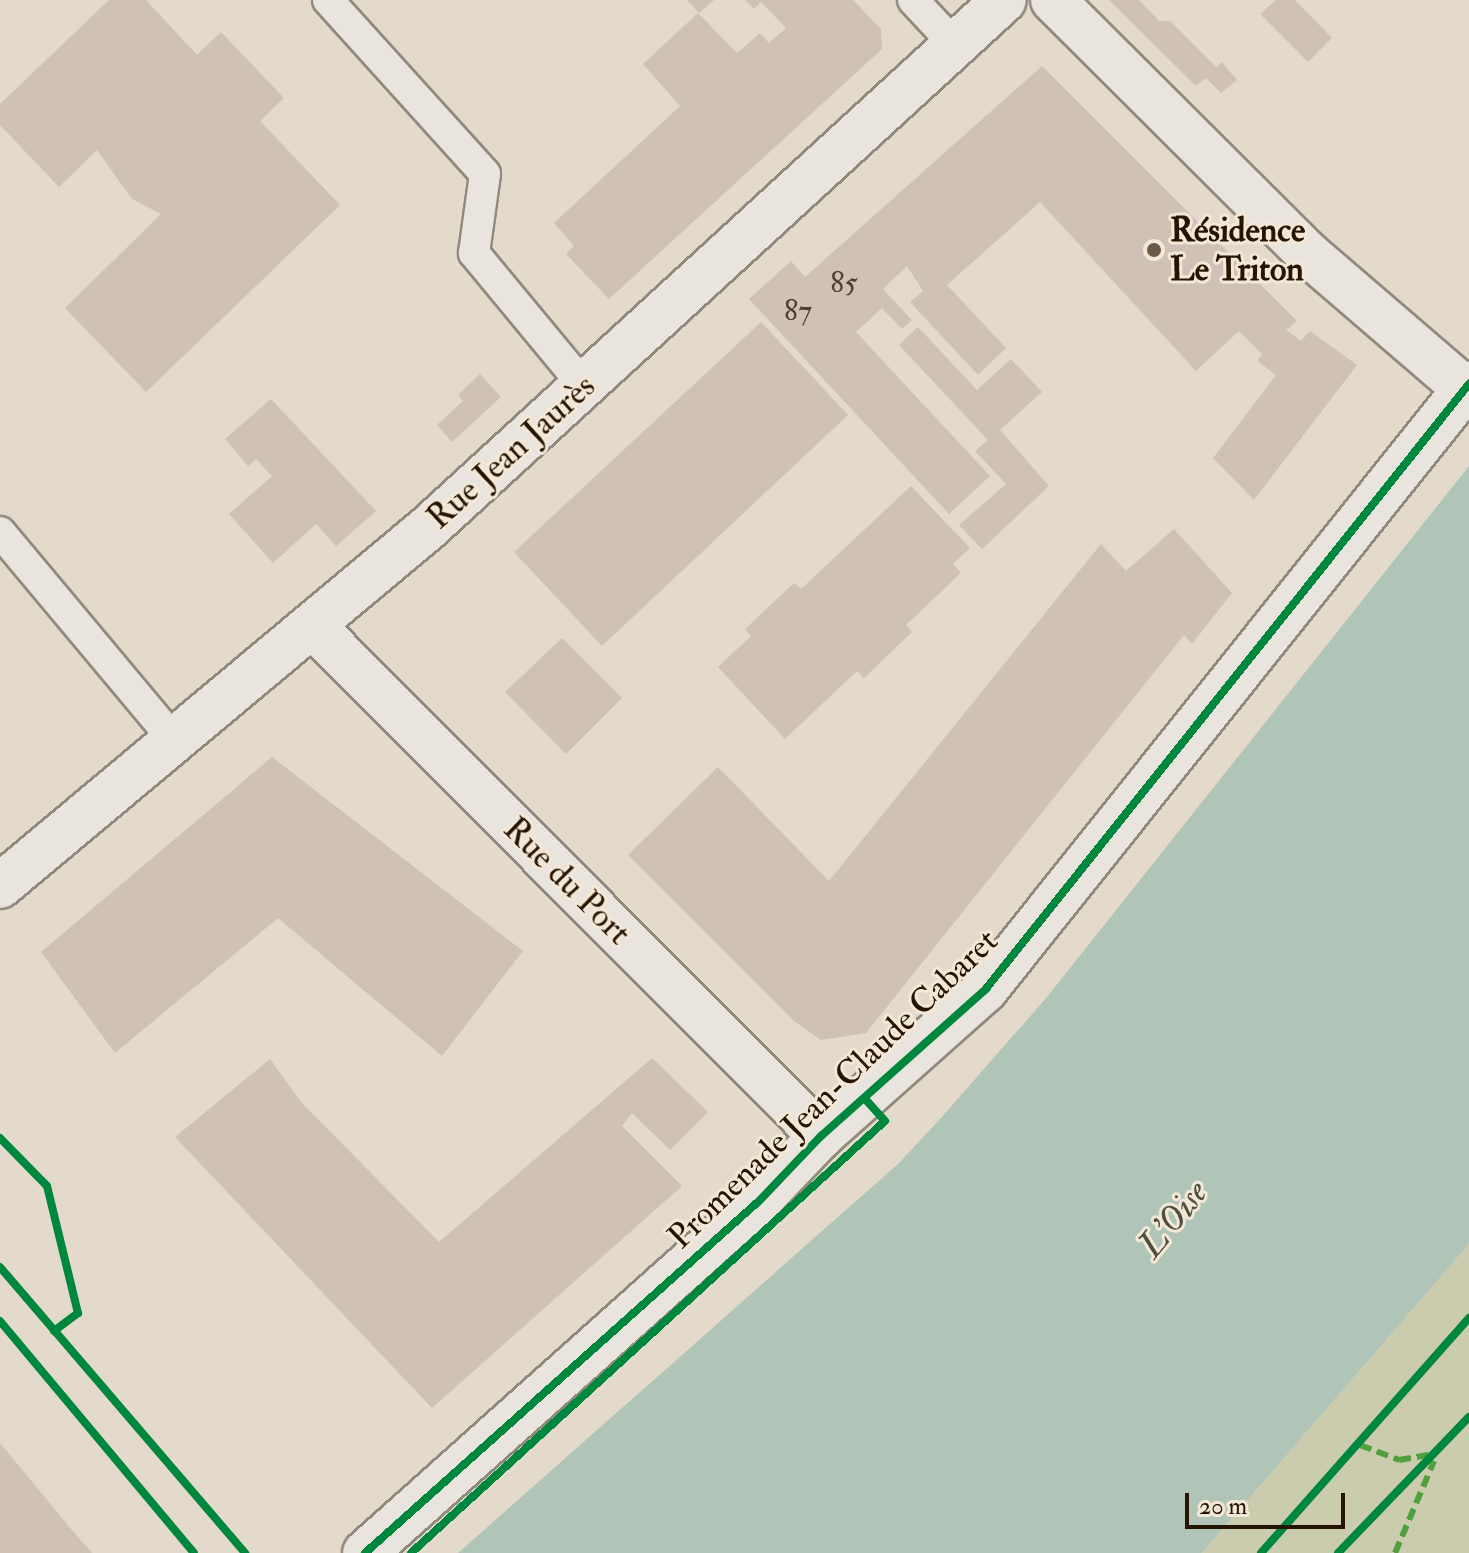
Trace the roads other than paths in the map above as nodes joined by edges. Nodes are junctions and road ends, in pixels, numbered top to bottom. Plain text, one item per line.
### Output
1 (328, 0) edge
2 (913, 0) edge
3 (1004, 0) edge
4 (1053, 0) edge
5 (956, 46) junction
6 (584, 386) junction
7 (1467, 387) edge
8 (0, 532) edge
9 (313, 626) junction
10 (175, 741) junction
11 (0, 886) edge
12 (821, 1136) junction
13 (365, 1553) edge

1 - 6 lane
2 - 5 lane
3 - 5 street, Rue Jean Jaurès
4 - 7 street
5 - 6 street, Rue Jean Jaurès
6 - 9 street, Rue Jean Jaurès
7 - 12 street, Promenade Jean-Claude Cabaret
8 - 10 lane
9 - 10 street, Rue Jean Jaurès
9 - 12 street, Rue du Port
10 - 11 street, Rue Jean Jaurès
12 - 13 street, Promenade Jean-Claude Cabaret

